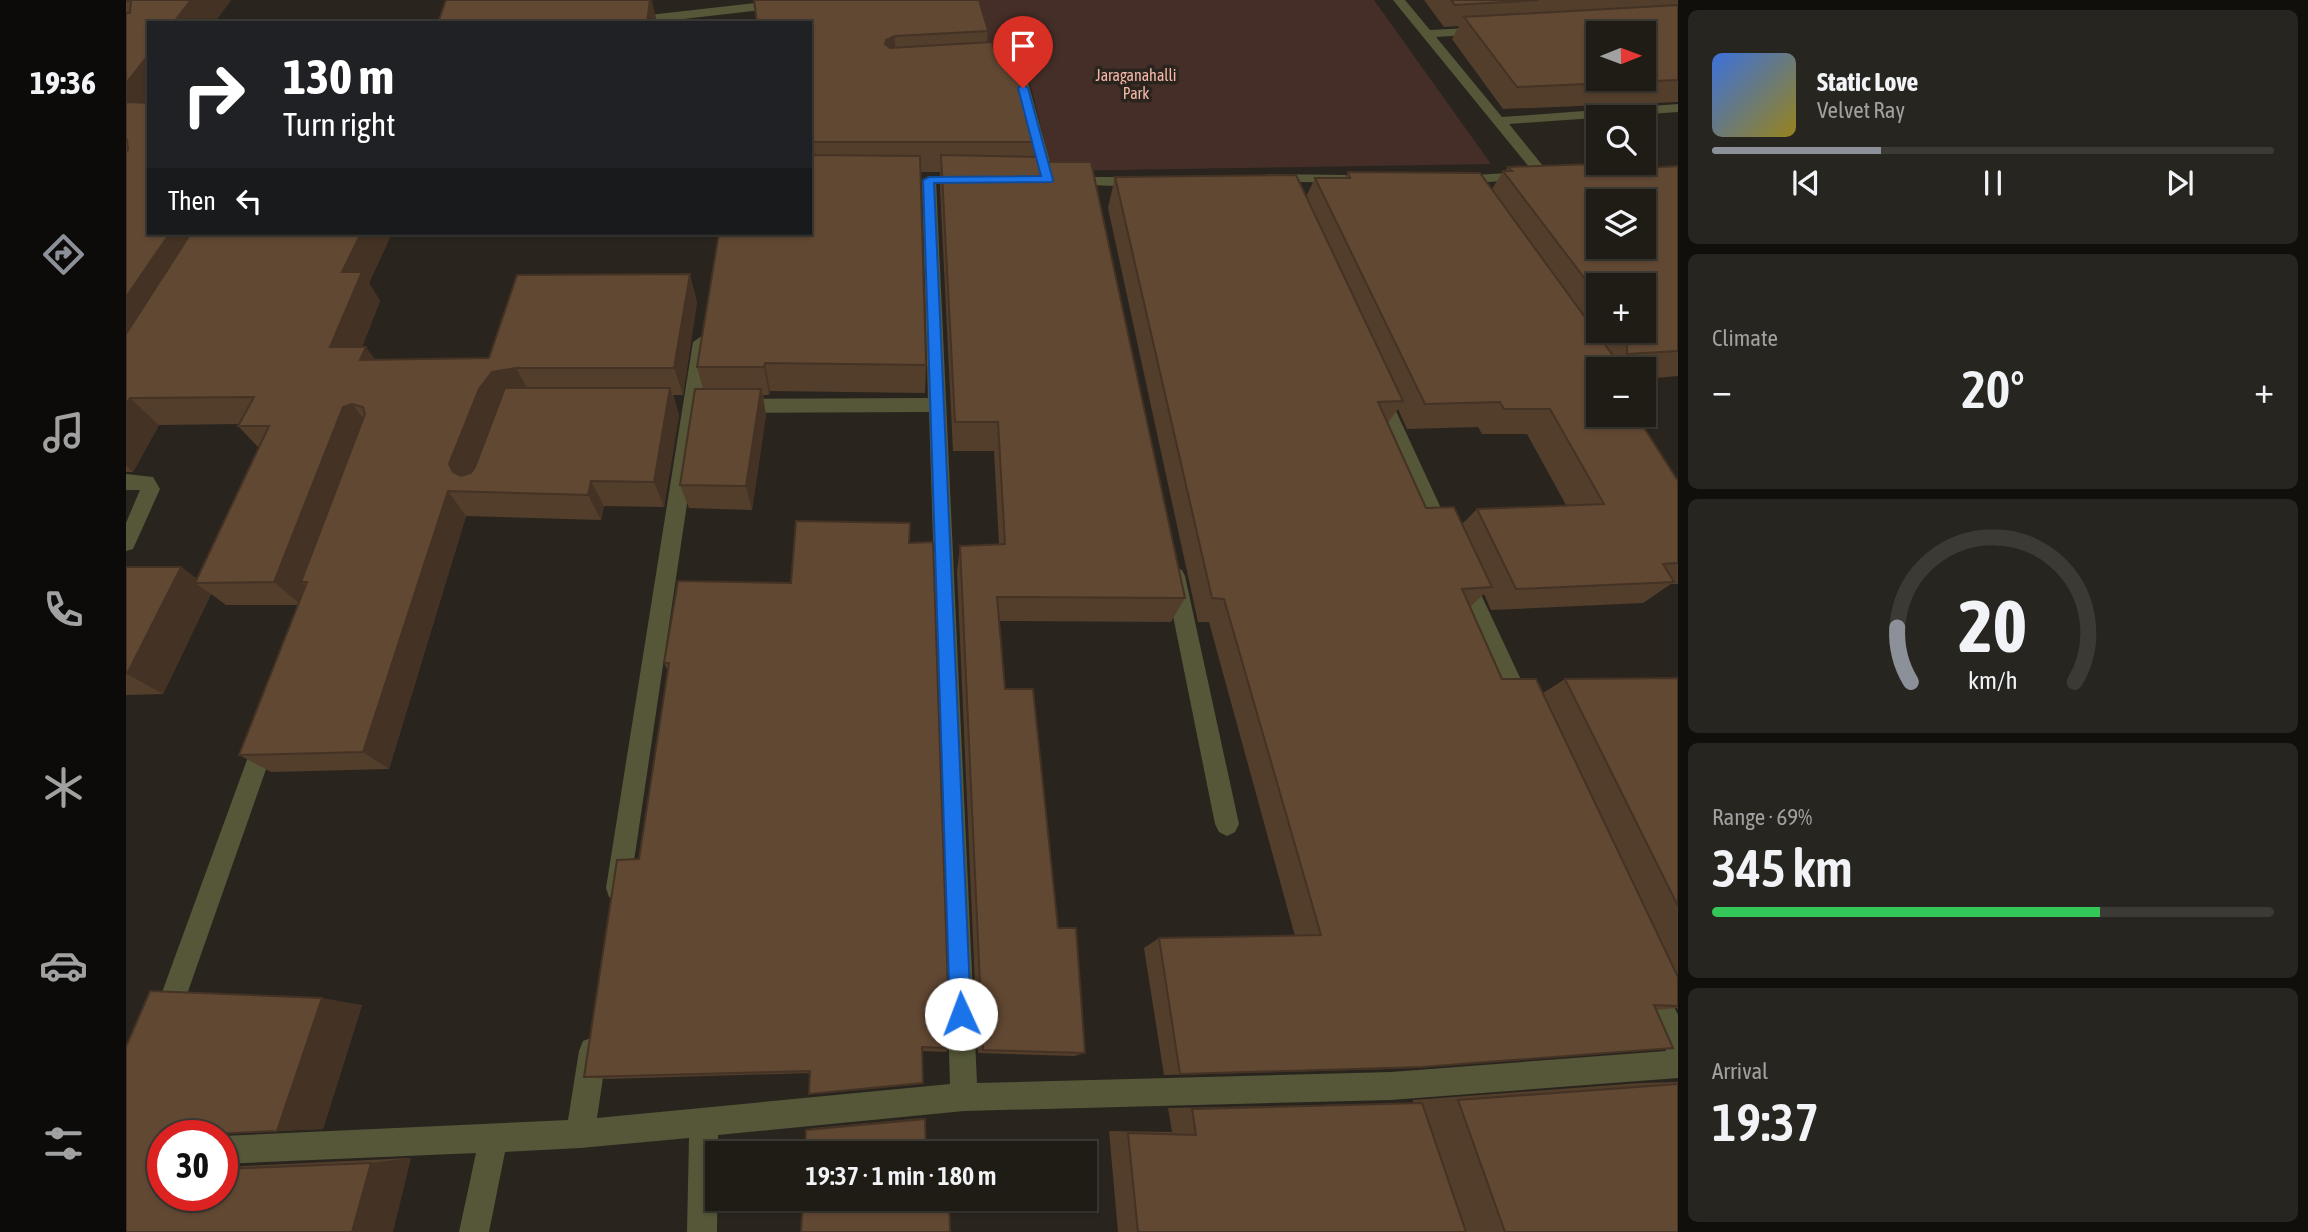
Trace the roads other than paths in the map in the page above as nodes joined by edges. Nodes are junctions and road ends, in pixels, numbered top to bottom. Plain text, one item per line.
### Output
1 (813, 0) edge
2 (1399, 0) edge
3 (739, 6) edge
4 (629, 21) edge
5 (1498, 30) edge
6 (1429, 34) junction
7 (1003, 65) edge
8 (1678, 108) edge
9 (1499, 121) junction
10 (1543, 175) junction
11 (1570, 176) edge
12 (1280, 178) junction
13 (1253, 179) edge
14 (1363, 179) edge
15 (929, 180) dead end
16 (1160, 181) edge
17 (1475, 201) edge
18 (1291, 203) edge
19 (706, 315) edge
20 (1372, 379) edge
21 (937, 405) junction
22 (698, 406) junction
23 (126, 482) edge
24 (126, 543) edge
25 (1170, 551) edge
26 (276, 712) edge
27 (1528, 719) edge
28 (1227, 824) dead end
29 (614, 914) edge
30 (1643, 970) edge
31 (597, 1024) edge
32 (159, 1035) edge
33 (1678, 1046) edge
34 (1678, 1064) edge
35 (964, 1097) junction
36 (704, 1123) junction
37 (580, 1134) junction
38 (493, 1139) junction
39 (238, 1149) edge
40 (474, 1232) edge
41 (702, 1232) edge

1 - 3 street
2 - 6 street
3 - 4 street
5 - 6 street
6 - 9 street
7 - 16 street
8 - 9 street
9 - 10 street
10 - 11 street
10 - 17 street
12 - 13 street
12 - 14 street
12 - 18 street
15 - 21 street
19 - 22 street
20 - 27 street
21 - 22 street
21 - 35 street
22 - 29 street
23 - 24 street
25 - 28 street
26 - 32 street
30 - 33 street
31 - 37 street
34 - 35 street
35 - 36 street
36 - 37 street
36 - 41 street
37 - 38 street
38 - 39 street
38 - 40 street

